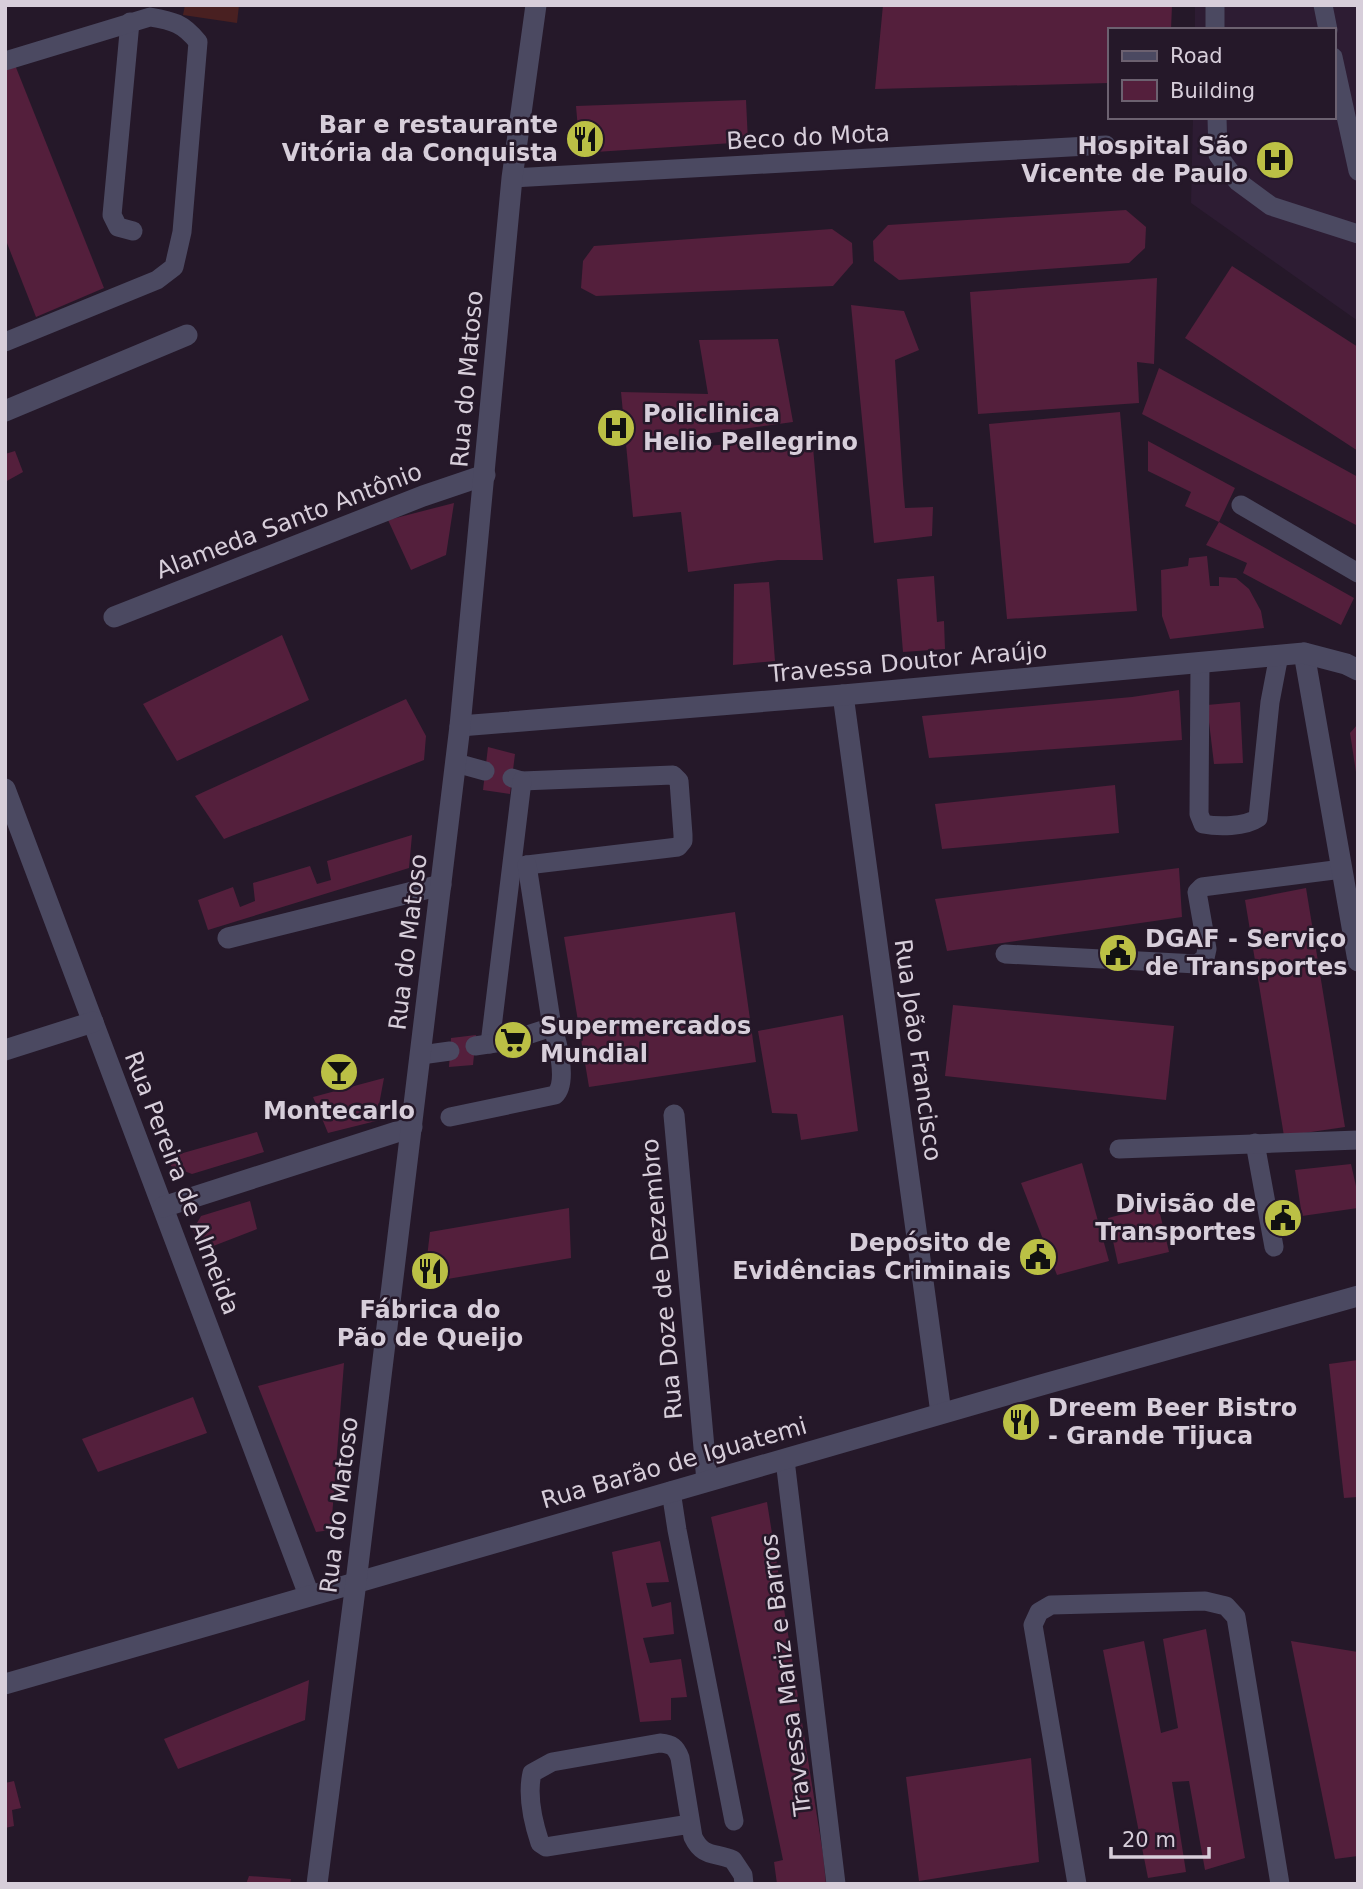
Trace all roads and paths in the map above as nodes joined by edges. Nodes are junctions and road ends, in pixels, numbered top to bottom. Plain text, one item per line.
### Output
1 (536, 5) edge
2 (1215, 5) edge
3 (1323, 5) edge
4 (130, 22) junction
5 (1215, 28) edge
6 (1328, 28) edge
7 (5, 61) edge
8 (1335, 66) edge
9 (1217, 119) edge
10 (1106, 145) dead end
11 (1358, 171) edge
12 (512, 178) junction
13 (133, 231) dead end
14 (1358, 234) edge
15 (187, 335) dead end
16 (5, 342) edge
17 (5, 411) edge
18 (485, 475) junction
19 (1241, 505) dead end
20 (1358, 573) edge
21 (114, 617) dead end
22 (1304, 653) junction
23 (1279, 655) junction
24 (1200, 662) junction
25 (1358, 670) edge
26 (843, 695) junction
27 (460, 726) junction
28 (456, 763) junction
29 (485, 771) dead end
30 (5, 789) edge
31 (520, 867) junction
32 (1342, 869) junction
33 (441, 886) junction
34 (228, 937) dead end
35 (1005, 954) dead end
36 (1358, 961) edge
37 (93, 1022) junction
38 (552, 1027) junction
39 (5, 1050) edge
40 (450, 1051) dead end
41 (421, 1055) junction
42 (674, 1115) dead end
43 (450, 1117) dead end
44 (412, 1127) junction
45 (1358, 1140) edge
46 (1255, 1143) junction
47 (1119, 1149) dead end
48 (163, 1207) junction
49 (1274, 1247) dead end
50 (1358, 1296) edge
51 (940, 1413) junction
52 (785, 1460) junction
53 (707, 1481) junction
54 (671, 1491) junction
55 (356, 1581) junction
56 (309, 1595) junction
57 (5, 1684) edge
58 (734, 1821) dead end
59 (690, 1824) junction
60 (317, 1884) edge
61 (744, 1884) edge
62 (836, 1884) edge
63 (1077, 1884) edge
64 (1280, 1884) edge

1 - 12 street, Rua do Matoso
2 - 5 lane
3 - 6 lane
4 - 7 lane
4 - 13 lane
4 - 16 lane
8 - 11 lane
9 - 14 lane
10 - 12 lane, Beco do Mota
12 - 18 street, Rua do Matoso
15 - 17 street
18 - 21 street, Alameda Santo Antônio
18 - 27 street, Rua do Matoso
19 - 20 lane
22 - 23 street, Travessa Doutor Araújo
22 - 25 street, Travessa Doutor Araújo
22 - 32 street
23 - 24 street, Travessa Doutor Araújo
23 - 24 lane
24 - 26 street, Travessa Doutor Araújo
26 - 27 street, Travessa Doutor Araújo
26 - 51 street, Rua João Francisco
27 - 28 street, Rua do Matoso
28 - 29 lane
28 - 33 street, Rua do Matoso
30 - 37 street, Rua Pereira de Almeida
31 - 31 lane
31 - 38 lane
31 - 38 lane
32 - 35 lane
32 - 36 street
33 - 34 street
33 - 41 street, Rua do Matoso
37 - 39 street
37 - 48 street, Rua Pereira de Almeida
38 - 43 lane
40 - 41 lane
41 - 44 street, Rua do Matoso
42 - 53 street, Rua Doze de Dezembro
44 - 48 street
44 - 55 street, Rua do Matoso
45 - 46 lane
46 - 47 lane
46 - 49 lane
48 - 56 street, Rua Pereira de Almeida
50 - 51 street, Rua Barão de Iguatemi
51 - 52 street, Rua Barão de Iguatemi
52 - 53 street, Rua Barão de Iguatemi
52 - 62 lane, Travessa Mariz e Barros
53 - 54 street, Rua Barão de Iguatemi
54 - 55 street, Rua Barão de Iguatemi
54 - 58 lane
55 - 56 street, Rua Barão de Iguatemi
55 - 60 street, Rua do Matoso
56 - 57 street, Rua Barão de Iguatemi
59 - 59 lane
59 - 61 lane
63 - 64 lane

